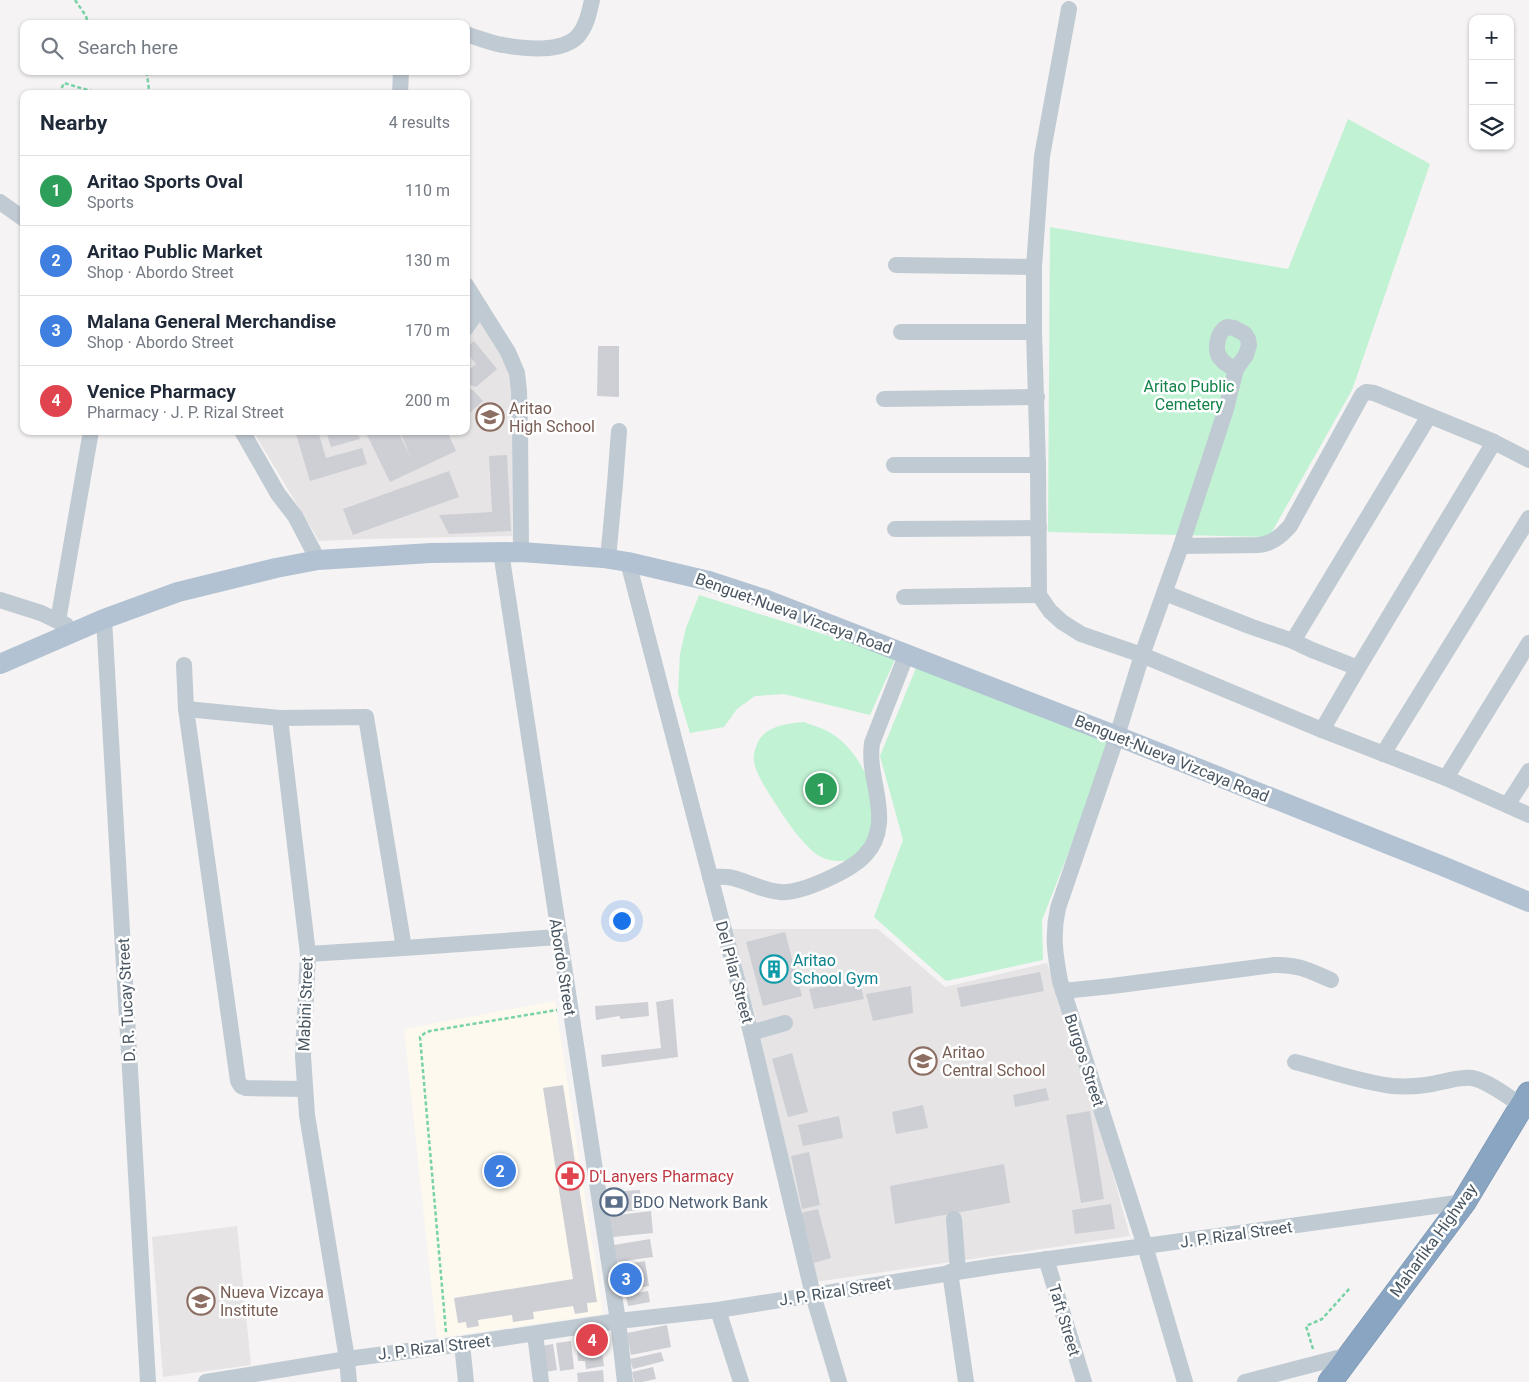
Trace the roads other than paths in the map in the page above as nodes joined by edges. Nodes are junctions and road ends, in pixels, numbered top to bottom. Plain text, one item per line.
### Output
1 (592, 0) edge
2 (1070, 10) dead end
3 (470, 35) edge
4 (401, 75) edge
5 (400, 90) edge
6 (0, 202) edge
7 (20, 216) edge
8 (896, 265) dead end
9 (1034, 267) junction
10 (470, 292) edge
11 (480, 308) junction
12 (470, 322) edge
13 (901, 332) dead end
14 (1034, 332) junction
15 (1236, 370) dead end
16 (1037, 397) junction
17 (884, 399) dead end
18 (1429, 416) junction
19 (619, 431) dead end
20 (90, 435) edge
21 (244, 435) edge
22 (1494, 442) junction
23 (1529, 460) edge
24 (894, 465) dead end
25 (1038, 465) junction
26 (1529, 518) edge
27 (1039, 528) junction
28 (895, 529) dead end
29 (1182, 546) junction
30 (501, 552) junction
31 (521, 552) junction
32 (608, 559) junction
33 (318, 560) junction
34 (628, 562) junction
35 (1165, 593) junction
36 (1039, 595) junction
37 (904, 597) dead end
38 (0, 600) edge
39 (104, 619) junction
40 (58, 621) junction
41 (78, 630) junction
42 (1293, 641) junction
43 (1529, 643) edge
44 (907, 654) junction
45 (1142, 655) junction
46 (5, 662) edge
47 (184, 665) dead end
48 (1358, 668) junction
49 (186, 709) junction
50 (280, 718) junction
51 (1322, 730) junction
52 (1117, 736) junction
53 (1383, 754) junction
54 (1529, 771) edge
55 (1446, 778) junction
56 (1508, 804) junction
57 (1529, 815) edge
58 (710, 877) junction
59 (1529, 902) edge
60 (558, 936) junction
61 (404, 948) junction
62 (308, 954) junction
63 (1331, 980) dead end
64 (1063, 991) junction
65 (786, 1023) dead end
66 (751, 1033) junction
67 (1295, 1062) dead end
68 (305, 1089) junction
69 (1525, 1100) edge
70 (1464, 1202) junction
71 (954, 1219) dead end
72 (1145, 1246) junction
73 (1046, 1259) junction
74 (954, 1272) junction
75 (813, 1295) junction
76 (718, 1310) junction
77 (618, 1321) junction
78 (535, 1334) junction
79 (455, 1345) junction
80 (347, 1359) junction
81 (1324, 1373) edge
82 (242, 1379) edge
83 (148, 1382) edge
84 (206, 1382) edge
85 (348, 1382) edge
86 (466, 1382) edge
87 (541, 1382) edge
88 (625, 1382) edge
89 (741, 1382) edge
90 (839, 1382) edge
91 (966, 1382) edge
92 (1084, 1382) edge
93 (1185, 1382) edge
94 (1245, 1382) edge

1 - 3 street
2 - 9 street
4 - 5 street
6 - 7 street
8 - 9 street
9 - 14 street
10 - 11 street
11 - 12 street
11 - 31 street
13 - 14 street
14 - 16 street
15 - 29 street, Burgos Street
16 - 17 street
16 - 25 street
18 - 22 street
18 - 29 street
18 - 42 street
19 - 32 street
20 - 40 street
21 - 33 street
22 - 23 street
22 - 48 street
24 - 25 street
25 - 27 street
26 - 53 street
27 - 28 street
27 - 36 street
29 - 35 street, Burgos Street
30 - 31 main road, Benguet-Nueva Vizcaya Road
30 - 33 main road, Benguet-Nueva Vizcaya Road
30 - 60 street, Abordo Street
31 - 32 main road, Benguet-Nueva Vizcaya Road
32 - 34 main road, Benguet-Nueva Vizcaya Road
33 - 39 main road, Benguet-Nueva Vizcaya Road
34 - 44 main road, Benguet-Nueva Vizcaya Road
34 - 58 street, Del Pilar Street
35 - 42 street
35 - 45 street, Burgos Street
36 - 37 street
36 - 45 street
38 - 40 street
39 - 41 main road, Benguet-Nueva Vizcaya Road
39 - 83 street, D. R. Tucay Street
40 - 41 street
41 - 46 main road, Benguet-Nueva Vizcaya Road
42 - 48 street
43 - 55 street
44 - 52 main road, Benguet-Nueva Vizcaya Road
44 - 58 street
45 - 51 street
45 - 52 street, Burgos Street
47 - 49 street
48 - 51 street
49 - 50 street
49 - 68 street
50 - 61 street
50 - 62 street, Mabini Street
51 - 53 street
52 - 59 main road, Benguet-Nueva Vizcaya Road
52 - 64 street, Burgos Street
53 - 55 street
54 - 56 street
55 - 56 street
56 - 57 street
58 - 66 street, Del Pilar Street
60 - 61 street
60 - 77 street, Abordo Street
61 - 62 street
62 - 68 street, Mabini Street
63 - 64 street
64 - 72 street, Burgos Street
65 - 66 street
66 - 75 street, Del Pilar Street
67 - 69 street
68 - 80 street, Mabini Street
69 - 70 highway, Maharlika Highway
70 - 72 street, J. P. Rizal Street
70 - 81 highway, Maharlika Highway
71 - 74 street
72 - 73 street, J. P. Rizal Street
72 - 93 street, Burgos Street
73 - 74 street, J. P. Rizal Street
73 - 92 street, Taft Street
74 - 75 street, J. P. Rizal Street
74 - 91 street
75 - 76 street, J. P. Rizal Street
75 - 90 street, Del Pilar Street
76 - 77 street, J. P. Rizal Street
76 - 89 street
77 - 78 street, J. P. Rizal Street
77 - 88 street, Abordo Street
78 - 79 street, J. P. Rizal Street
78 - 87 street
79 - 80 street, J. P. Rizal Street
79 - 86 street
80 - 82 street, J. P. Rizal Street
80 - 85 street, Mabini Street
81 - 94 street
82 - 84 street, J. P. Rizal Street

